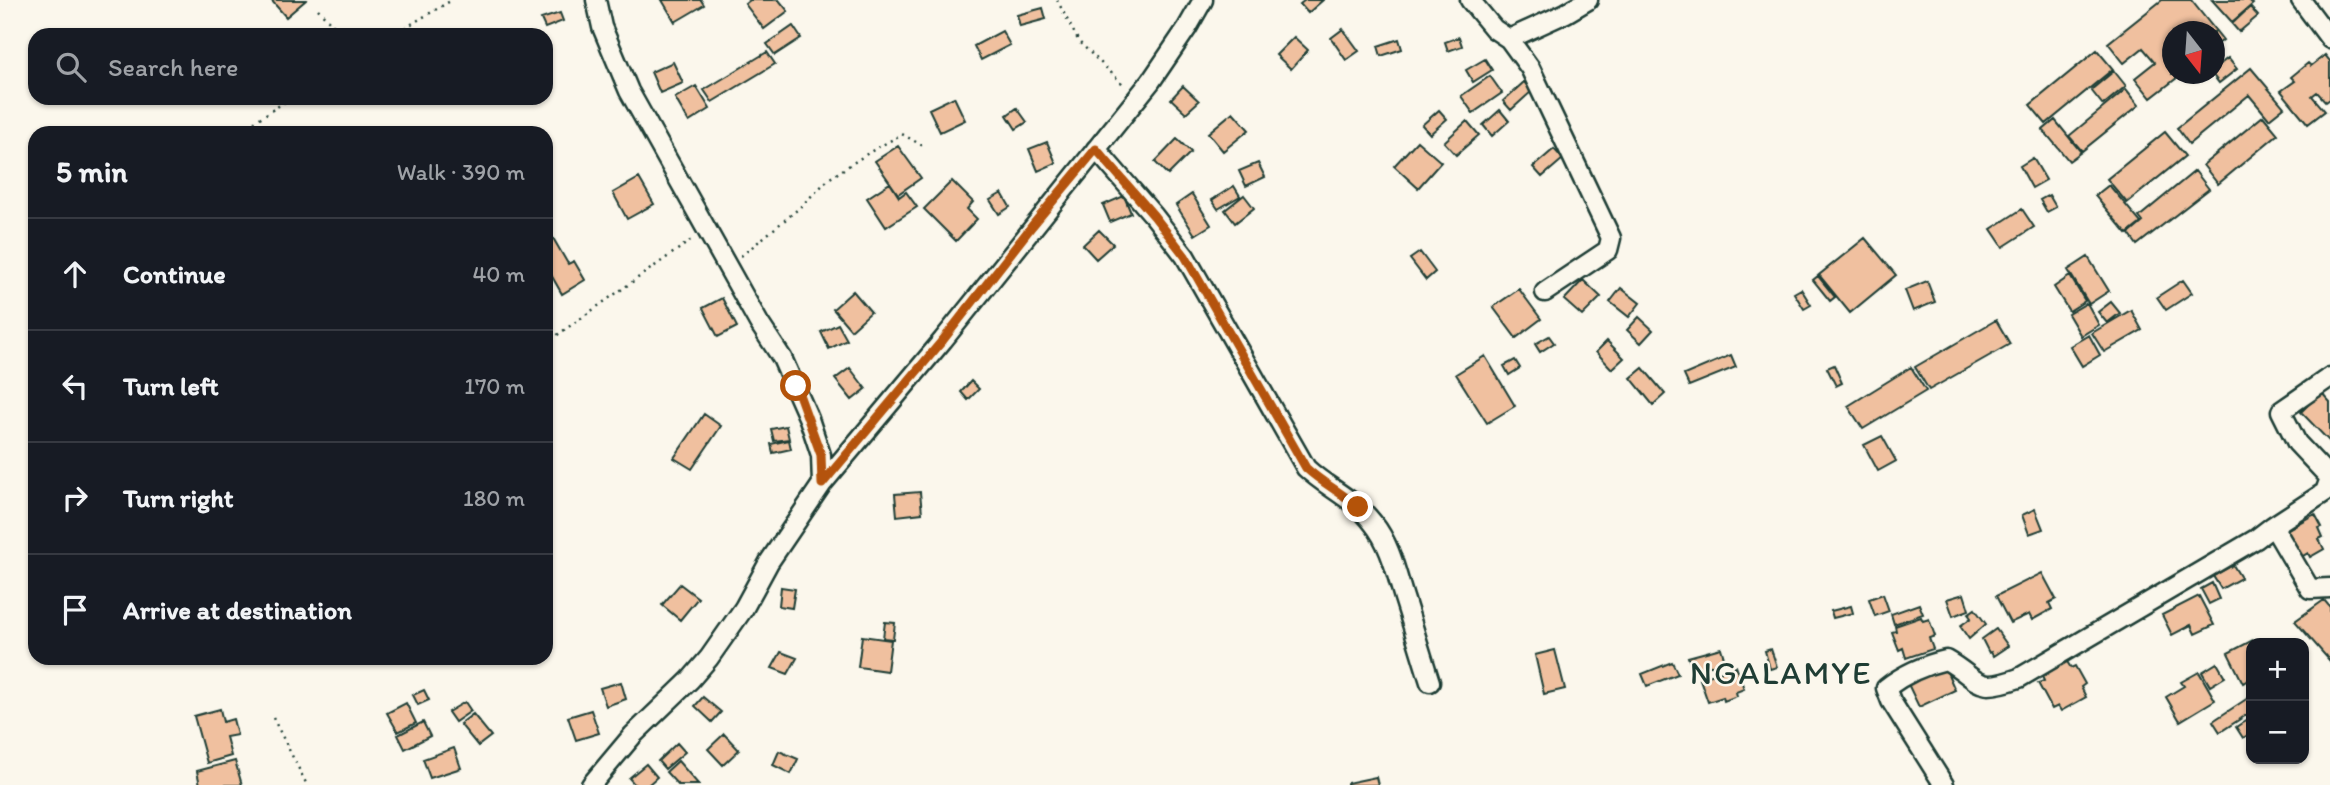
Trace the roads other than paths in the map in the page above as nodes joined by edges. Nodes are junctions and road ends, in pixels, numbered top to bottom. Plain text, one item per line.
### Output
1 (596, 0) edge
2 (1203, 0) edge
3 (1470, 0) edge
4 (1588, 0) edge
5 (2301, 0) edge
6 (1509, 39) junction
7 (2330, 39) edge
8 (1096, 149) junction
9 (1545, 292) dead end
10 (2330, 377) edge
11 (822, 484) junction
12 (2273, 526) junction
13 (2330, 588) edge
14 (1430, 682) dead end
15 (591, 785) edge
16 (1944, 785) edge

1 - 11 street
2 - 8 street
3 - 6 street
4 - 6 street
5 - 7 street
6 - 9 street
8 - 11 street
8 - 14 street
10 - 12 street
11 - 15 street
12 - 13 street
12 - 16 street

